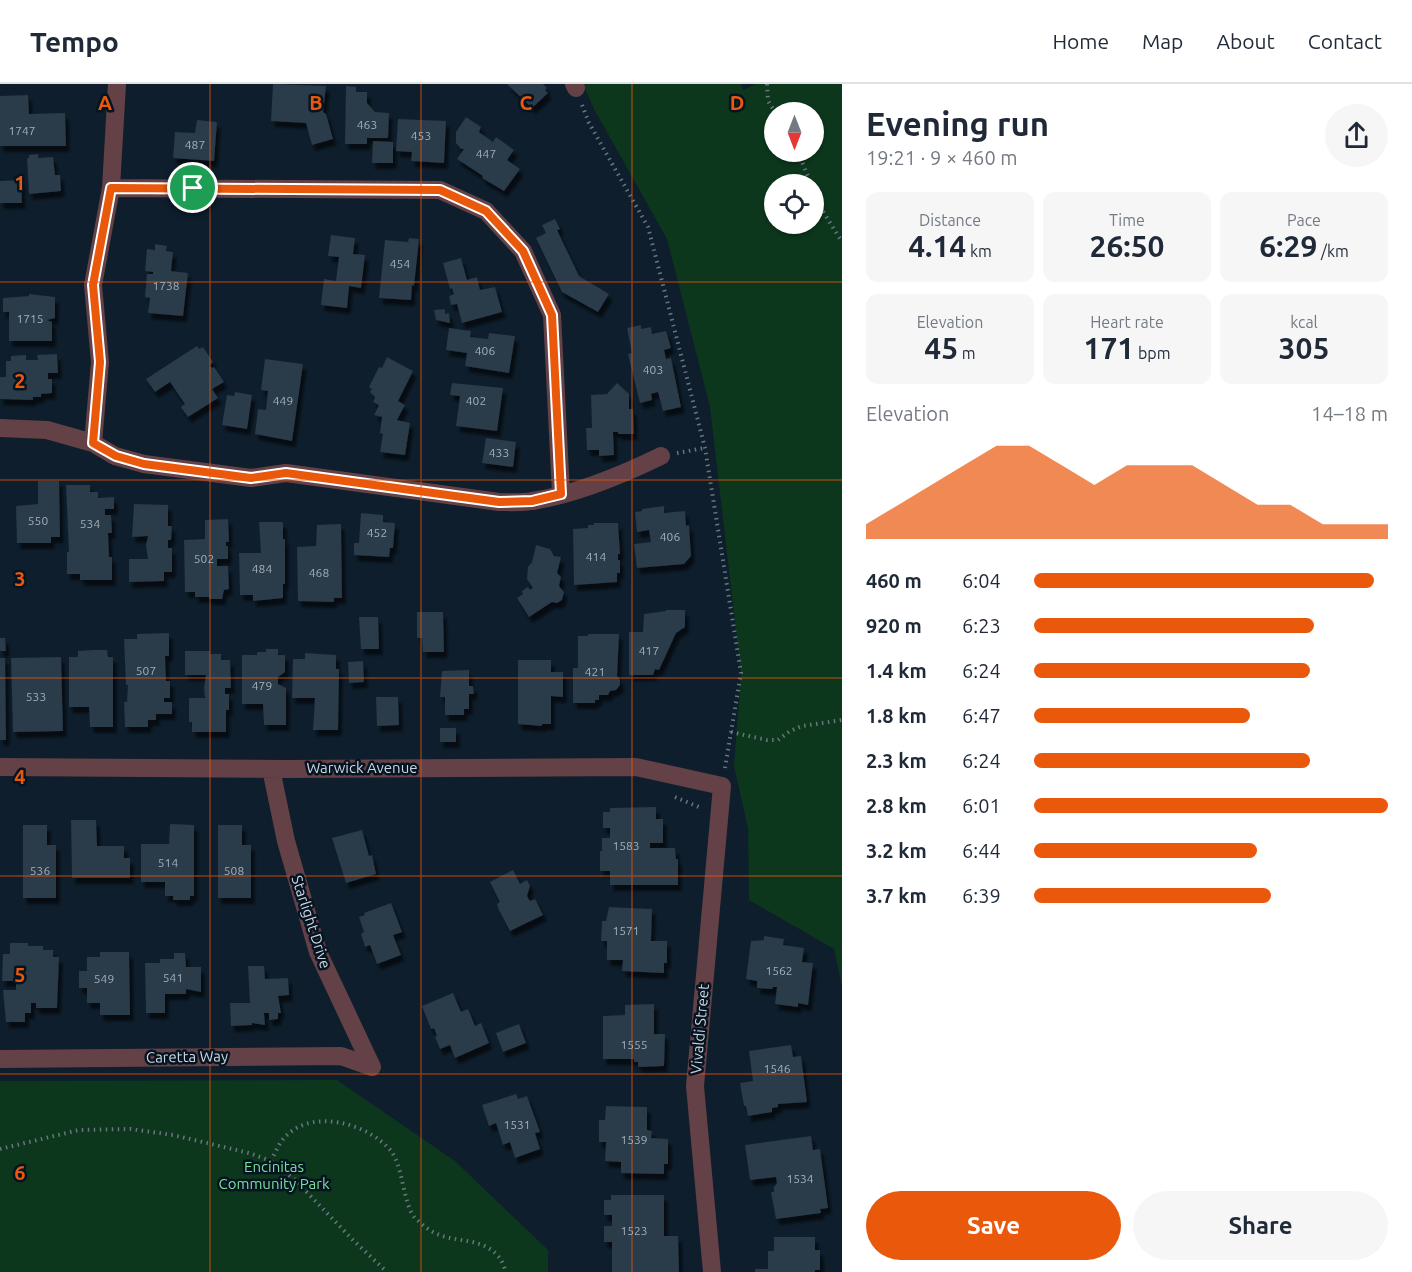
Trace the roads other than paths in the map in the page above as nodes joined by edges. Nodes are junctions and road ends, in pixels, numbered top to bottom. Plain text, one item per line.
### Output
1 (117, 84) edge
2 (111, 188) junction
3 (0, 428) edge
4 (93, 443) junction
5 (661, 456) road end
6 (561, 494) junction
7 (0, 767) edge
8 (272, 769) junction
9 (722, 786) joint
10 (0, 1059) edge
11 (372, 1067) joint
12 (712, 1272) edge

1 - 2 street
2 - 4 street
2 - 6 street
3 - 4 street
4 - 6 street
5 - 6 street
7 - 8 street, Warwick Avenue
8 - 9 street, Warwick Avenue
8 - 11 street, Starlight Drive
9 - 12 street, Vivaldi Street
10 - 11 street, Caretta Way

